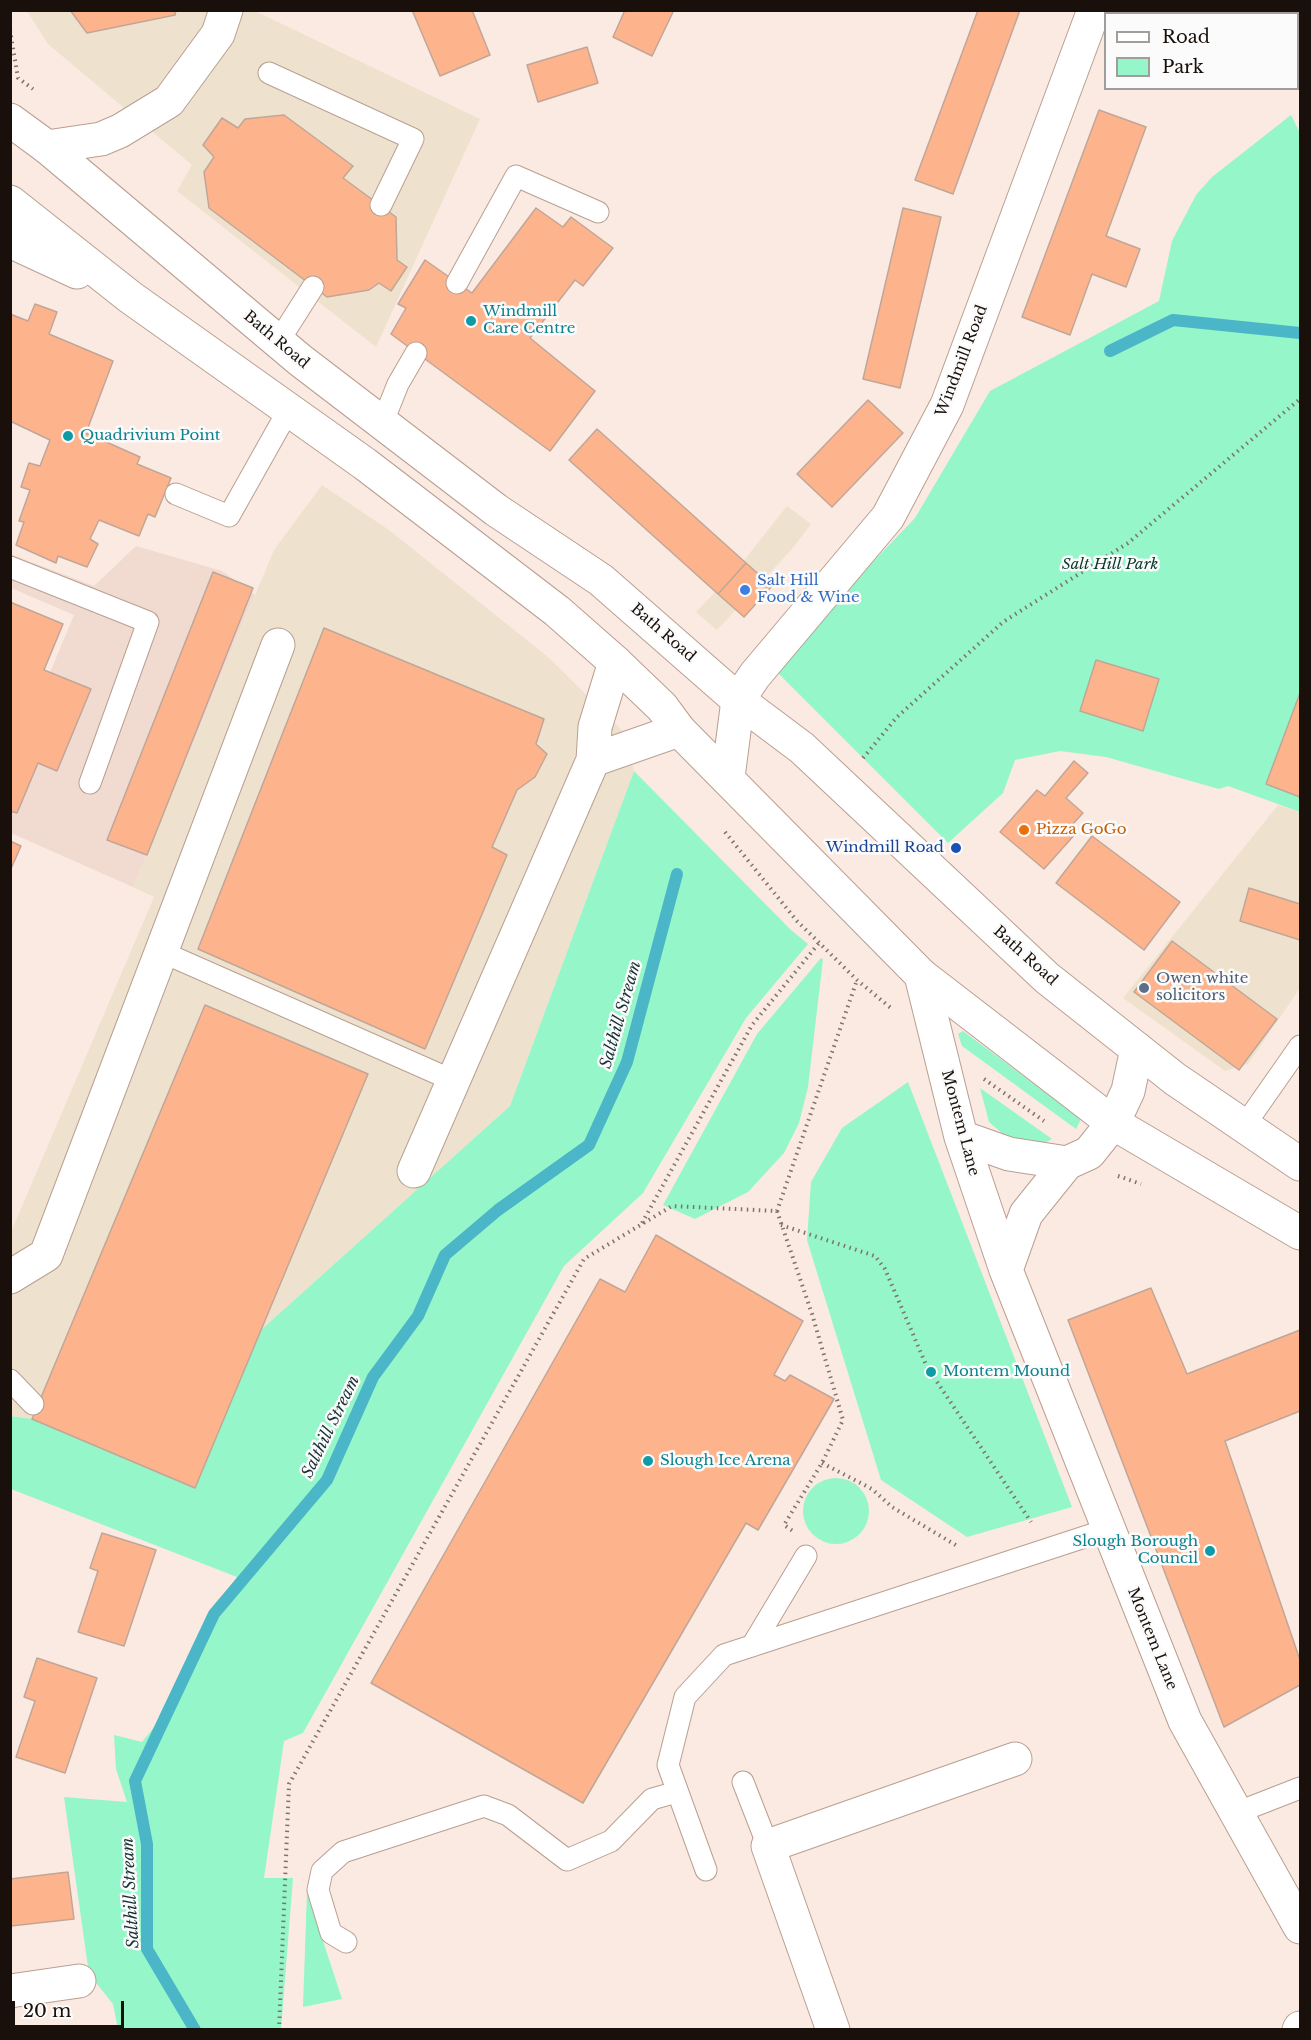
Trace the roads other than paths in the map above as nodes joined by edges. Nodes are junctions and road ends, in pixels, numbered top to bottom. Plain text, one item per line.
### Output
1 (226, 10) edge
2 (1094, 10) edge
3 (269, 73) dead end
4 (10, 120) edge
5 (47, 147) junction
6 (10, 202) edge
7 (381, 205) dead end
8 (598, 212) dead end
9 (10, 241) edge
10 (457, 283) dead end
11 (313, 287) dead end
12 (130, 297) junction
13 (278, 342) junction
14 (416, 352) dead end
15 (288, 411) junction
16 (382, 424) junction
17 (365, 464) junction
18 (176, 494) dead end
19 (496, 510) junction
20 (469, 545) junction
21 (10, 567) edge
22 (278, 645) dead end
23 (615, 662) junction
24 (738, 700) junction
25 (679, 730) junction
26 (593, 760) junction
27 (728, 777) junction
28 (90, 783) dead end
29 (162, 952) junction
30 (921, 975) junction
31 (1300, 1046) edge
32 (1137, 1050) junction
33 (452, 1080) junction
34 (1113, 1123) junction
35 (1244, 1126) junction
36 (961, 1137) junction
37 (1078, 1158) junction
38 (1300, 1164) edge
39 (414, 1171) dead end
40 (1300, 1233) edge
41 (1005, 1270) junction
42 (10, 1277) edge
43 (10, 1380) edge
44 (33, 1404) dead end
45 (1108, 1529) junction
46 (806, 1556) road end
47 (752, 1646) junction
48 (1015, 1759) dead end
49 (742, 1782) dead end
50 (1300, 1788) edge
51 (677, 1792) junction
52 (1236, 1813) junction
53 (768, 1846) junction
54 (706, 1870) dead end
55 (1300, 1927) edge
56 (346, 1942) dead end
57 (79, 1981) dead end
58 (10, 1991) edge
59 (832, 2030) edge

1 - 5 main road
2 - 24 main road, Windmill Road
3 - 7 lane
4 - 5 main road, Bath Road
5 - 13 main road, Bath Road
6 - 12 main road
8 - 10 lane
9 - 12 main road
11 - 13 lane
12 - 15 main road
13 - 16 main road, Bath Road
14 - 16 lane
15 - 17 main road
15 - 18 lane
16 - 17 main road
16 - 19 main road, Bath Road
17 - 20 main road
19 - 20 main road
19 - 24 main road, Bath Road
20 - 23 main road
21 - 28 lane
22 - 29 main road
23 - 25 main road
23 - 26 main road
24 - 27 main road
24 - 32 main road, Bath Road
25 - 26 main road
25 - 27 main road
26 - 33 main road
27 - 30 main road
29 - 33 lane
29 - 42 main road
30 - 34 main road
30 - 36 main road, Montem Lane
31 - 35 lane
32 - 34 main road
32 - 35 main road, Bath Road
33 - 39 main road
34 - 37 main road
34 - 40 main road
35 - 38 main road, Bath Road
36 - 37 main road
36 - 41 main road, Montem Lane
37 - 41 main road
41 - 45 main road, Montem Lane
43 - 44 lane
45 - 47 lane
45 - 52 main road, Montem Lane
46 - 47 lane
47 - 51 lane
48 - 53 main road
49 - 53 lane
50 - 52 lane
51 - 54 lane
51 - 56 lane
52 - 55 main road, Montem Lane
53 - 59 main road
57 - 58 main road

